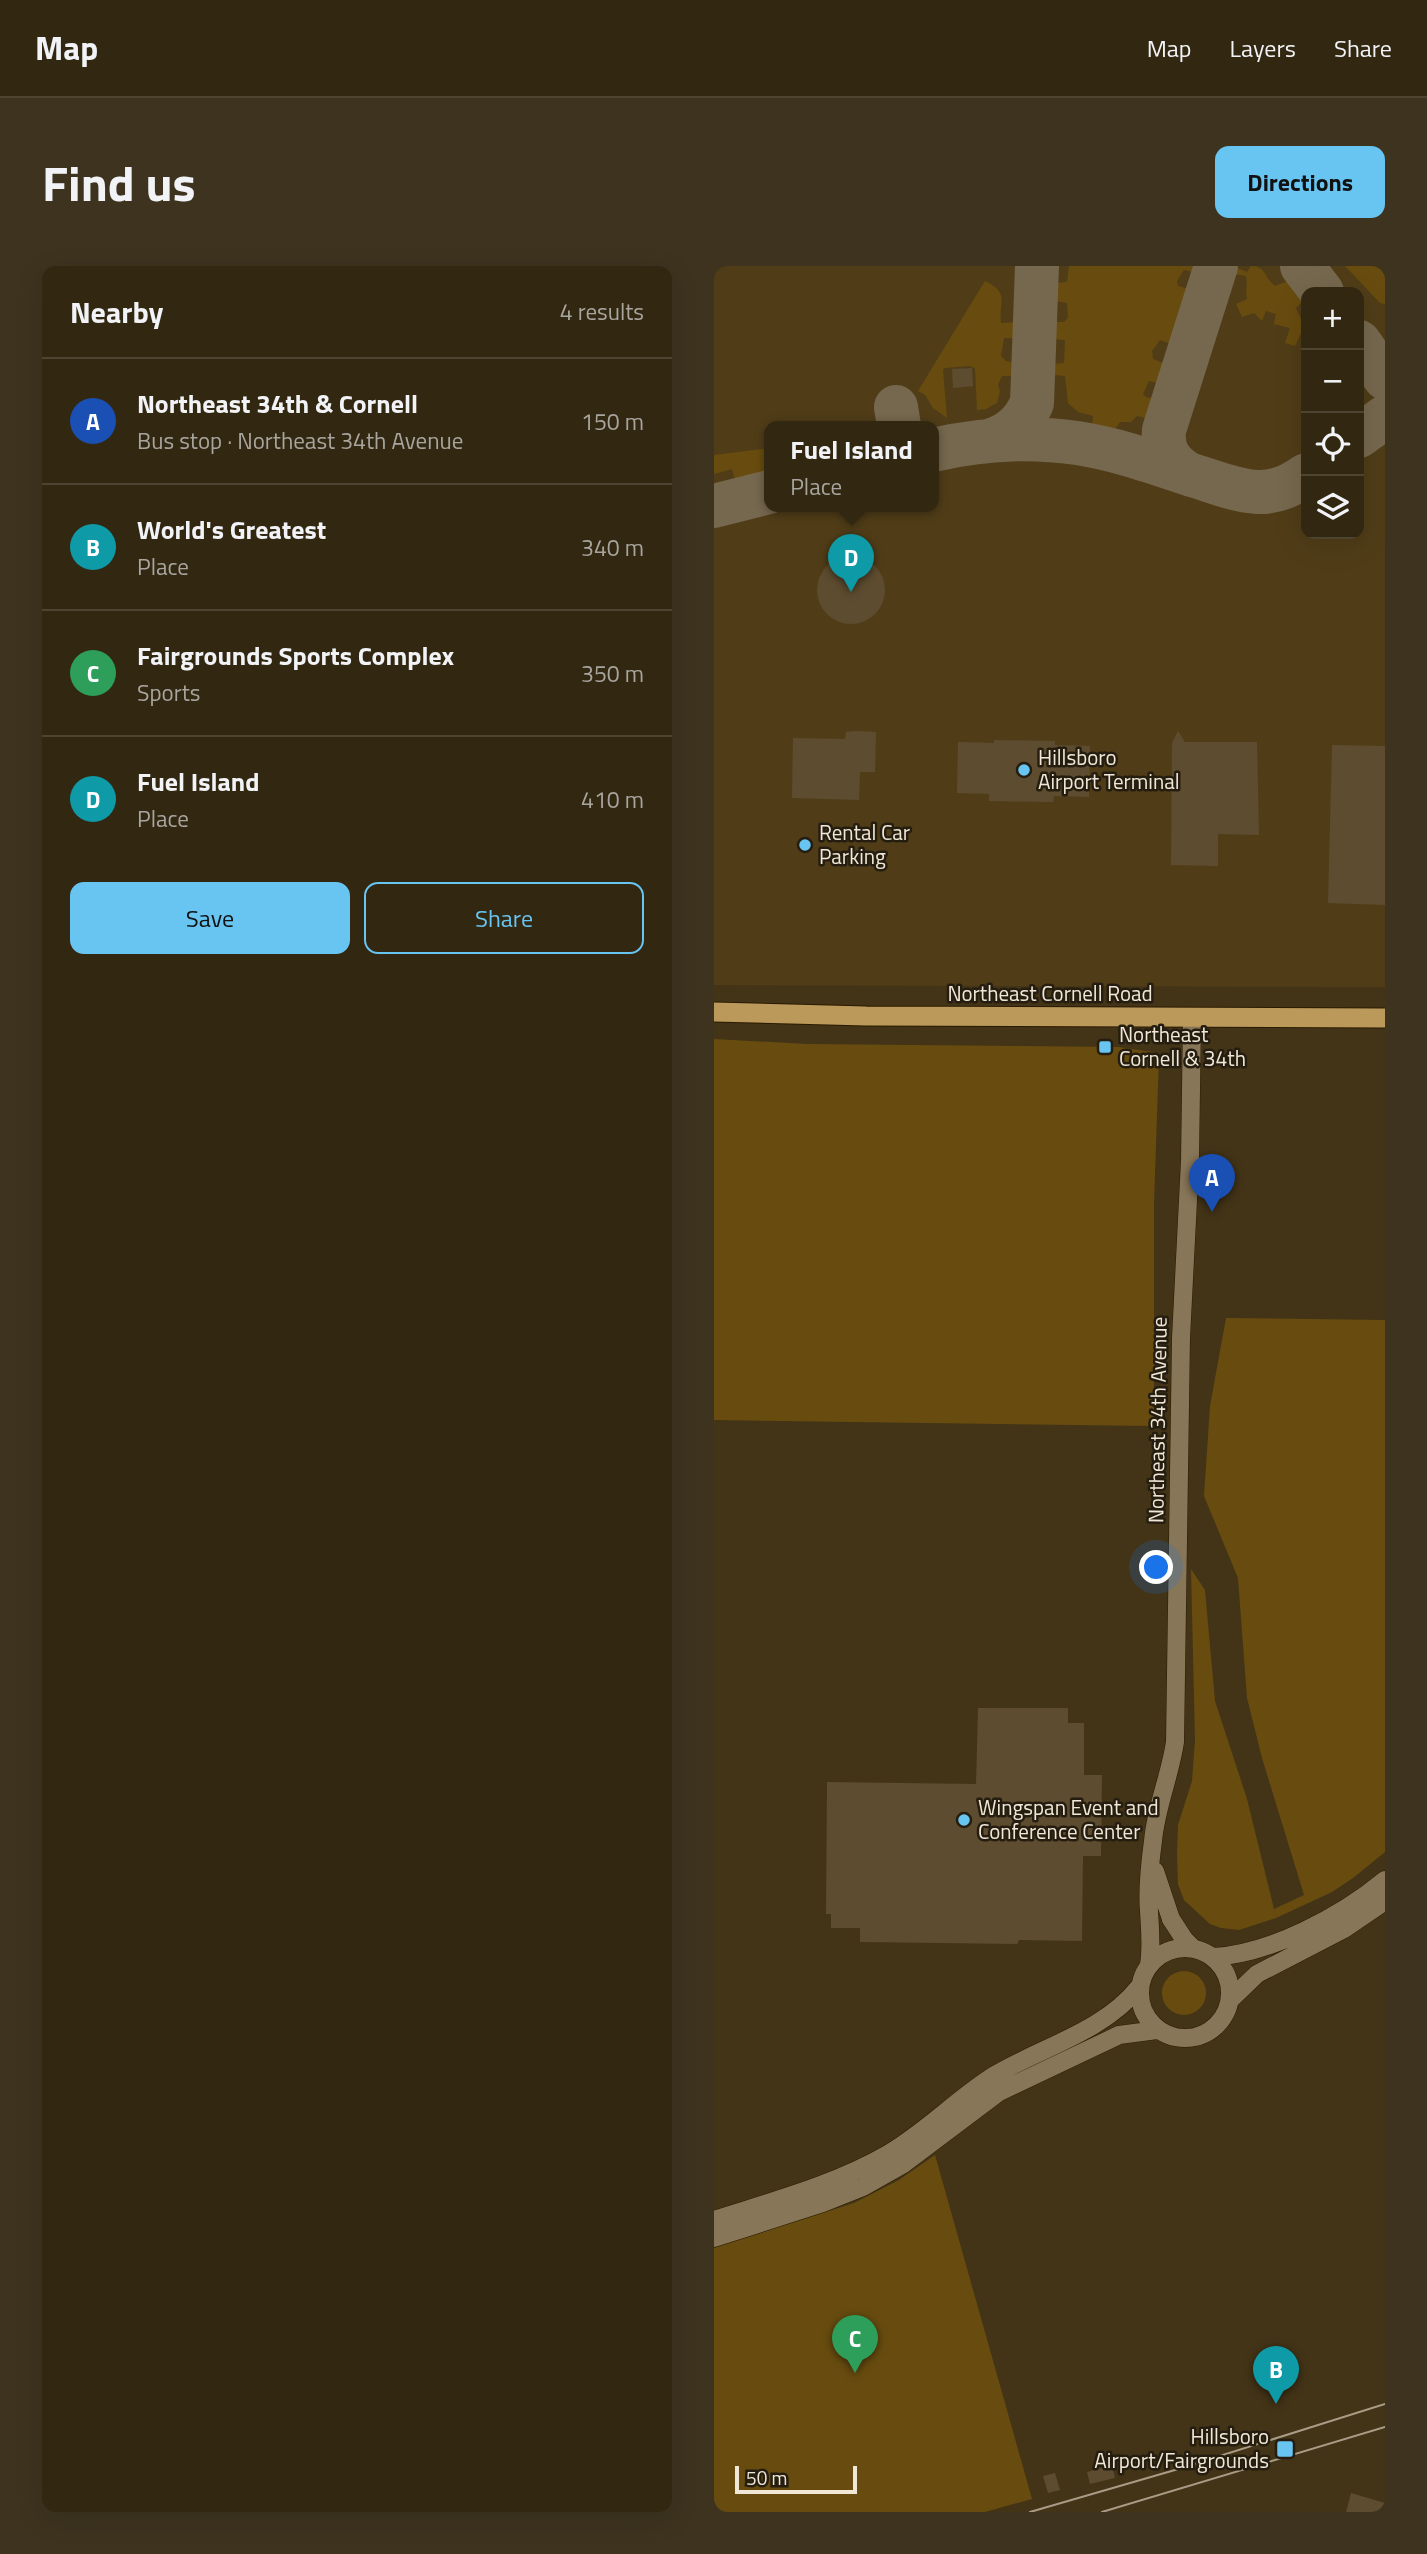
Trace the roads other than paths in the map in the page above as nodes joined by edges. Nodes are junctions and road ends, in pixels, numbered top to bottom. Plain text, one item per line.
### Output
1 (714, 1012) edge
2 (1192, 1018) junction
3 (1385, 1018) edge
4 (1152, 1861) junction
5 (1385, 1880) edge
6 (1385, 1901) edge
7 (1194, 1948) junction
8 (1213, 1957) junction
9 (1149, 1965) junction
10 (1139, 1987) junction
11 (1230, 2000) junction
12 (1157, 2030) junction
13 (714, 2220) edge
14 (714, 2238) edge

1 - 2 highway, Northeast Cornell Road
2 - 3 highway, Northeast Cornell Road
2 - 4 street, Northeast 34th Avenue
4 - 7 street, Northeast 34th Avenue
4 - 9 street, Northeast 34th Avenue
5 - 8 street
6 - 11 street
7 - 8 street
7 - 9 street
8 - 11 street
9 - 10 street
10 - 12 street
10 - 13 street
11 - 12 street
12 - 14 street

